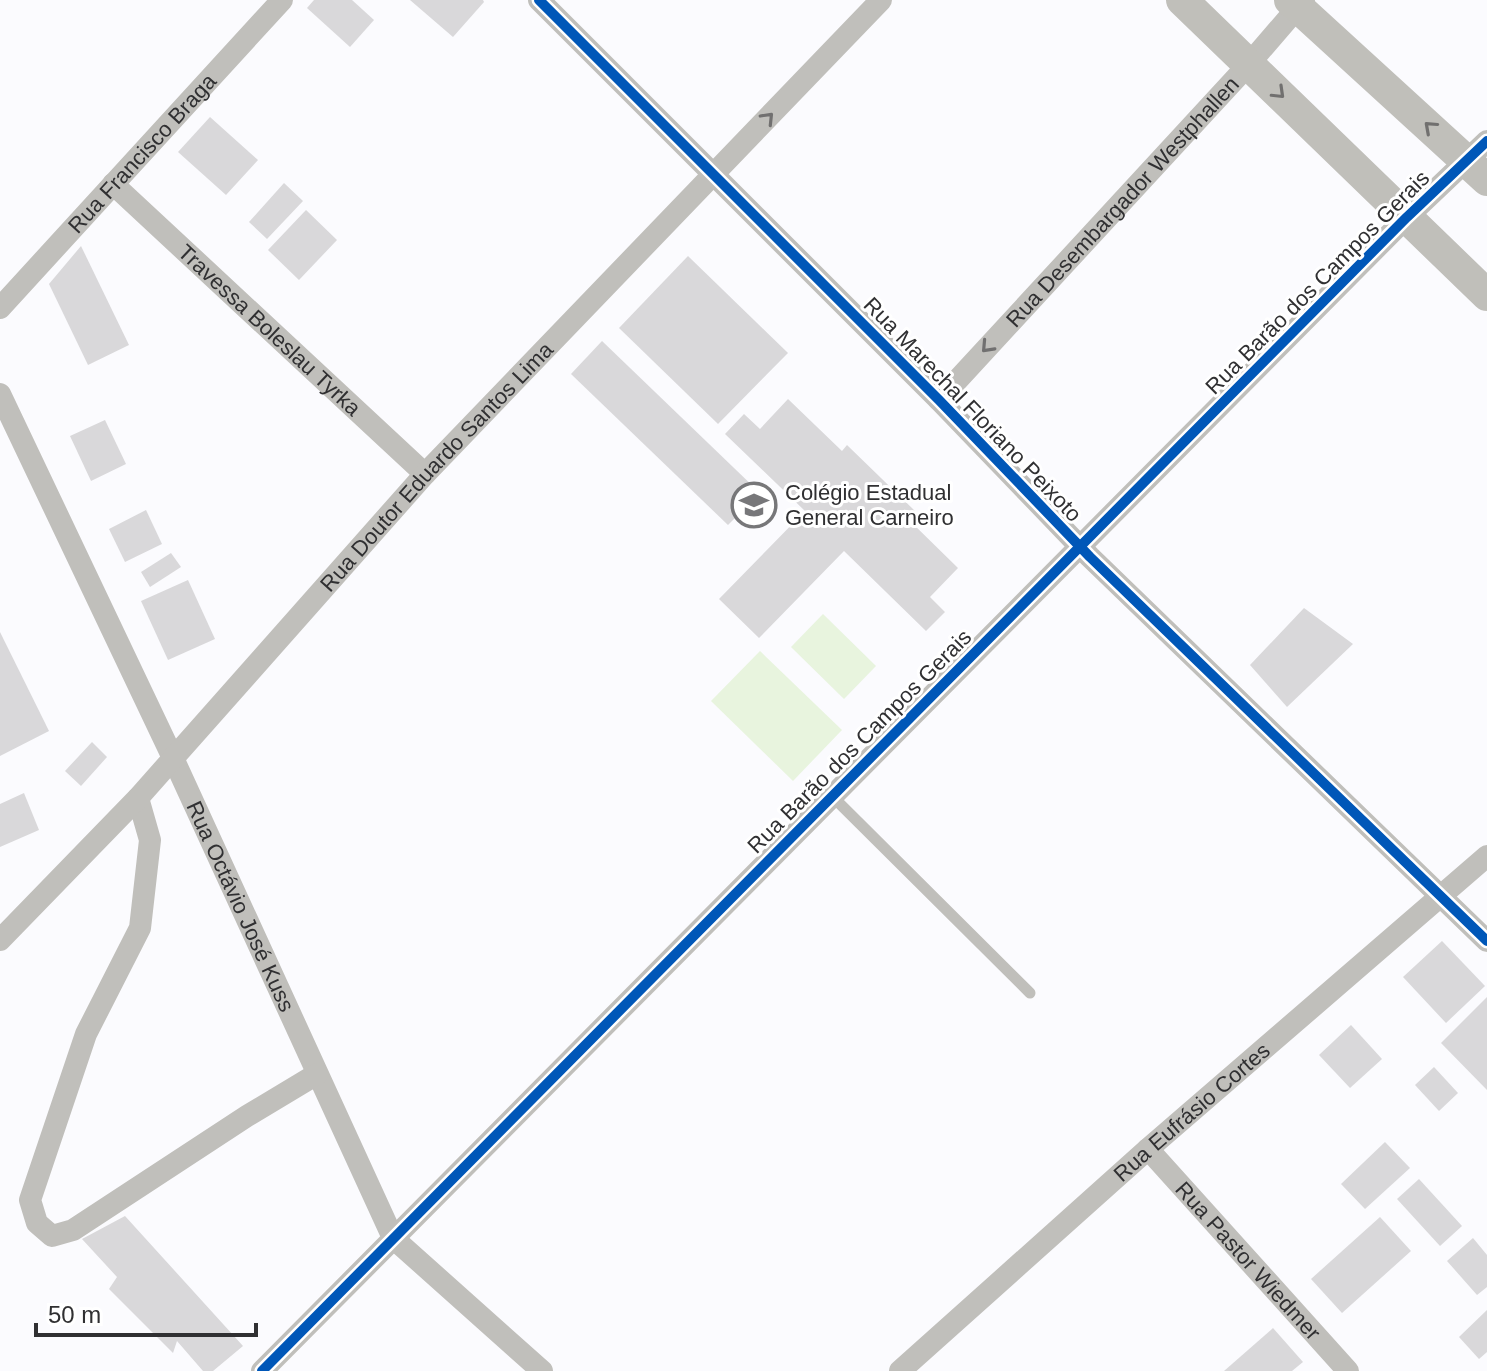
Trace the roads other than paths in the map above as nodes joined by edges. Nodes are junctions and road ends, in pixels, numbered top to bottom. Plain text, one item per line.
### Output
1 (282, 0) edge
2 (539, 0) edge
3 (881, 0) edge
4 (1182, 0) edge
5 (1298, 3) edge
6 (1249, 64) junction
7 (1481, 161) edge
8 (714, 174) junction
9 (113, 184) junction
10 (1407, 217) junction
11 (1487, 295) edge
12 (0, 308) edge
13 (1, 399) edge
14 (939, 400) junction
15 (425, 474) junction
16 (1080, 547) junction
17 (173, 758) junction
18 (832, 796) junction
19 (138, 798) junction
20 (1487, 856) edge
21 (1441, 896) junction
22 (0, 940) edge
23 (1487, 941) edge
24 (1030, 993) dead end
25 (317, 1074) junction
26 (1148, 1149) junction
27 (393, 1238) junction
28 (262, 1371) edge
29 (542, 1371) edge
30 (900, 1371) edge
31 (1348, 1371) edge

1 - 9 street, Rua Francisco Braga
2 - 8 street, Rua Marechal Floriano Peixoto
8 -> 3 street, Rua Doutor Eduardo Santos Lima
4 - 6 main road
5 - 6 street, Rua Desembargador Westphallen
7 -> 5 main road
6 -> 10 main road
6 -> 14 street, Rua Desembargador Westphallen
7 - 10 street, Rua Barão dos Campos Gerais
8 - 14 street, Rua Marechal Floriano Peixoto
8 - 15 street, Rua Doutor Eduardo Santos Lima
9 - 12 street, Rua Francisco Braga
9 - 15 street, Travessa Boleslau Tyrka
10 - 11 main road
10 - 16 street, Rua Barão dos Campos Gerais
13 - 17 street, Rua Octávio José Kuss
14 - 16 street, Rua Marechal Floriano Peixoto
15 - 17 street, Rua Doutor Eduardo Santos Lima
16 - 18 street, Rua Barão dos Campos Gerais
16 - 21 street, Rua Marechal Floriano Peixoto
17 - 19 street, Rua Doutor Eduardo Santos Lima
17 - 25 street, Rua Octávio José Kuss
18 - 24 lane
18 - 27 street, Rua Barão dos Campos Gerais
19 - 22 street, Rua Doutor Eduardo Santos Lima
19 - 25 street
20 - 21 street, Rua Eufrásio Cortes
21 - 23 street, Rua Marechal Floriano Peixoto
21 - 26 street, Rua Eufrásio Cortes
25 - 27 street, Rua Octávio José Kuss
26 - 30 street, Rua Eufrásio Cortes
26 - 31 street, Rua Pastor Wiedmer
27 - 28 street, Rua Barão dos Campos Gerais
27 - 29 street, Rua Octávio José Kuss

